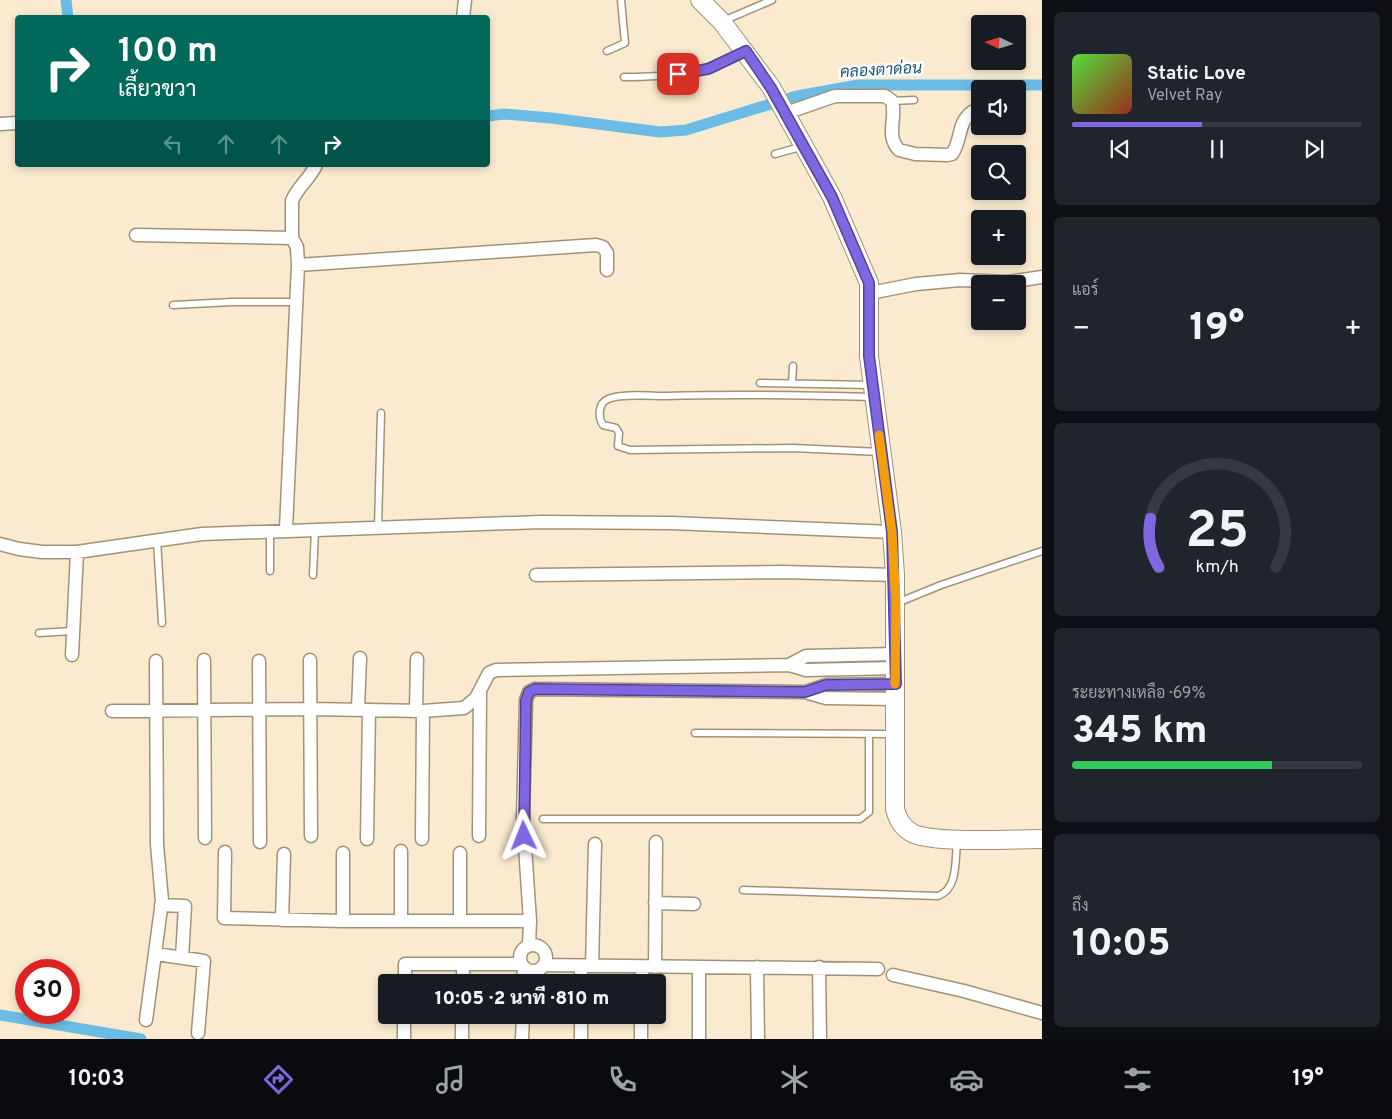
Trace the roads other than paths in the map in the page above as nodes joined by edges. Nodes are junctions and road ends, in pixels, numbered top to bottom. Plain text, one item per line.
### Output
1 (464, 0) edge
2 (621, 0) edge
3 (700, 0) edge
4 (772, 0) edge
5 (464, 15) edge
6 (722, 22) junction
7 (607, 51) dead end
8 (746, 51) junction
9 (624, 77) dead end
10 (914, 100) dead end
11 (892, 101) junction
12 (784, 110) junction
13 (971, 113) edge
14 (15, 122) edge
15 (0, 124) edge
16 (805, 146) junction
17 (775, 154) dead end
18 (315, 167) edge
19 (136, 235) dead end
20 (292, 238) junction
21 (298, 265) junction
22 (607, 270) dead end
23 (1042, 277) edge
24 (870, 293) junction
25 (296, 302) junction
26 (173, 305) dead end
27 (794, 366) dead end
28 (760, 383) dead end
29 (792, 383) junction
30 (873, 391) junction
31 (381, 413) dead end
32 (882, 452) junction
33 (378, 527) junction
34 (286, 529) junction
35 (315, 529) junction
36 (270, 530) junction
37 (892, 532) junction
38 (157, 539) junction
39 (0, 544) edge
40 (1042, 551) edge
41 (77, 552) junction
42 (270, 571) dead end
43 (312, 575) dead end
44 (536, 575) dead end
45 (895, 575) junction
46 (896, 604) junction
47 (162, 623) dead end
48 (72, 631) junction
49 (39, 633) dead end
50 (72, 655) dead end
51 (360, 658) dead end
52 (417, 659) dead end
53 (204, 660) dead end
54 (310, 660) dead end
55 (156, 661) dead end
56 (259, 661) dead end
57 (896, 676) junction
58 (480, 690) junction
59 (311, 709) junction
60 (205, 710) junction
61 (260, 710) junction
62 (363, 710) junction
63 (156, 711) junction
64 (419, 711) junction
65 (112, 712) dead end
66 (695, 733) dead end
67 (869, 734) junction
68 (896, 734) junction
69 (543, 819) dead end
70 (311, 836) dead end
71 (478, 836) dead end
72 (205, 838) dead end
73 (957, 838) junction
74 (367, 839) dead end
75 (422, 839) dead end
76 (1042, 839) edge
77 (260, 842) dead end
78 (656, 842) dead end
79 (595, 844) dead end
80 (401, 850) dead end
81 (225, 852) dead end
82 (343, 853) dead end
83 (460, 853) dead end
84 (284, 854) dead end
85 (743, 890) dead end
86 (655, 903) junction
87 (694, 904) dead end
88 (162, 905) junction
89 (282, 920) junction
90 (342, 921) junction
91 (401, 921) junction
92 (460, 921) junction
93 (530, 921) junction
94 (529, 945) junction
95 (156, 954) junction
96 (182, 958) junction
97 (463, 964) junction
98 (544, 965) junction
99 (522, 966) junction
100 (586, 966) junction
101 (648, 967) junction
102 (699, 967) junction
103 (757, 967) junction
104 (818, 967) junction
105 (878, 969) dead end
106 (405, 974) edge
107 (463, 974) edge
108 (522, 974) edge
109 (584, 974) edge
110 (645, 974) edge
111 (893, 975) dead end
112 (1042, 1013) edge
113 (146, 1020) dead end
114 (404, 1024) edge
115 (462, 1024) edge
116 (523, 1024) edge
117 (581, 1024) edge
118 (641, 1024) edge
119 (198, 1033) dead end
120 (404, 1039) edge
121 (462, 1039) edge
122 (522, 1039) edge
123 (581, 1039) edge
124 (641, 1039) edge
125 (699, 1039) edge
126 (758, 1039) edge
127 (820, 1039) edge

1 - 5 street
2 - 7 lane
3 - 6 street
4 - 6 lane
6 - 8 street
8 - 9 lane
8 - 12 street
10 - 11 lane
11 - 12 street
11 - 13 street
12 - 16 street
14 - 15 street
16 - 17 lane
16 - 24 street
18 - 20 street
19 - 20 street
20 - 21 street
21 - 22 street
21 - 25 street
23 - 24 street
24 - 30 street
25 - 26 lane
25 - 34 street
27 - 29 lane
28 - 29 lane
29 - 30 lane
30 - 32 street
30 - 32 lane
31 - 33 lane
32 - 37 street
33 - 35 street
33 - 37 street
34 - 35 street
34 - 36 street
35 - 43 lane
36 - 38 street
36 - 42 lane
37 - 45 street
38 - 41 street
38 - 47 lane
39 - 41 street
40 - 46 lane
41 - 48 street
44 - 45 street
45 - 46 street
46 - 57 street
48 - 49 lane
48 - 50 street
51 - 62 street
52 - 64 street
53 - 60 street
54 - 59 street
55 - 63 street
56 - 61 street
57 - 58 street
57 - 68 street
57 - 93 street
58 - 64 street
58 - 71 street
59 - 61 street
59 - 62 street
59 - 70 street
60 - 61 street
60 - 63 street
60 - 72 street
61 - 77 street
62 - 64 street
62 - 74 street
63 - 65 street
63 - 88 street
64 - 75 street
66 - 67 lane
67 - 68 lane
67 - 69 lane
68 - 73 street
73 - 76 street
73 - 85 lane
78 - 86 street
79 - 100 street
80 - 91 street
81 - 89 street
82 - 90 street
83 - 92 street
84 - 89 street
86 - 87 street
86 - 101 street
88 - 95 street
88 - 96 street
89 - 90 street
90 - 91 street
91 - 92 street
92 - 93 street
93 - 94 street
94 - 98 street
94 - 99 street
95 - 96 street
95 - 113 street
96 - 119 street
97 - 99 street
97 - 106 street
97 - 107 street
98 - 99 street
98 - 100 street
99 - 108 street
100 - 101 street
100 - 109 street
101 - 102 street
101 - 110 street
102 - 103 street
102 - 125 street
103 - 104 street
103 - 126 street
104 - 105 street
104 - 127 street
111 - 112 street
114 - 120 street
115 - 121 street
116 - 122 street
117 - 123 street
118 - 124 street

